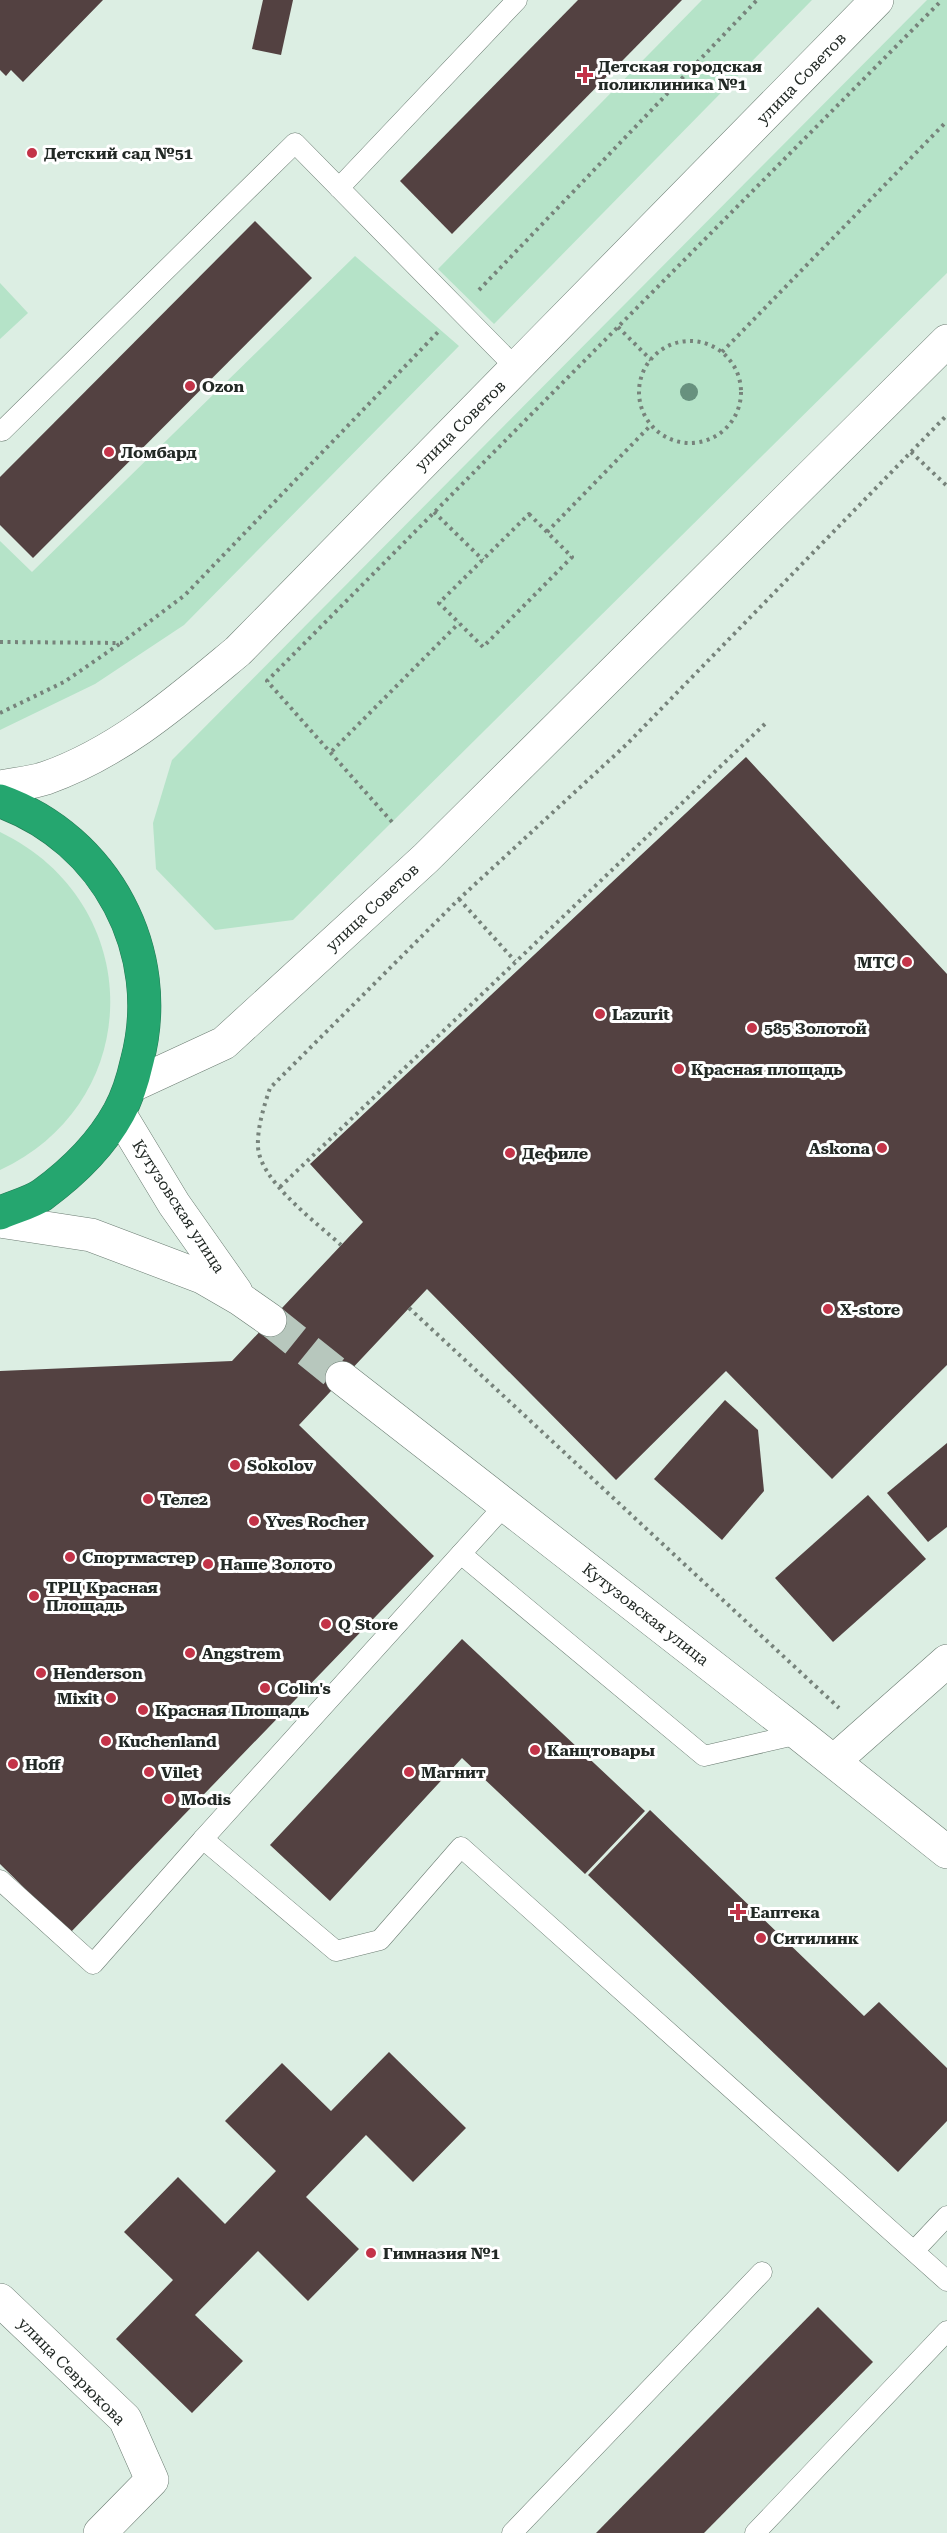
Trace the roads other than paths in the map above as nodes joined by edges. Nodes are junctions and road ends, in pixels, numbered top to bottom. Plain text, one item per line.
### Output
1 (518, 0) edge
2 (874, 1) edge
3 (339, 188) junction
4 (947, 341) edge
5 (516, 368) junction
6 (0, 429) edge
7 (0, 787) edge
8 (0, 801) edge
9 (125, 1100) junction
10 (0, 1213) edge
11 (0, 1221) edge
12 (240, 1299) junction
13 (270, 1320) tunnel mouth
14 (342, 1378) tunnel mouth
15 (505, 1505) junction
16 (461, 1554) junction
17 (947, 1661) edge
18 (800, 1734) junction
19 (834, 1761) junction
20 (203, 1839) junction
21 (947, 1852) edge
22 (0, 1880) edge
23 (947, 2216) edge
24 (914, 2251) junction
25 (762, 2272) dead end
26 (947, 2281) edge
27 (0, 2300) edge
28 (947, 2331) edge
29 (100, 2533) edge
30 (512, 2533) edge
31 (755, 2533) edge

1 - 3 lane
2 - 5 street, улица Советов
3 - 5 lane
3 - 6 lane
4 - 9 street, улица Советов
5 - 7 street, улица Советов
8 - 9 highway
9 - 10 highway
9 - 12 street, Кутузовская улица
11 - 12 street, Кутузовская улица
12 - 13 street, Кутузовская улица
14 - 15 street, Кутузовская улица
15 - 16 lane
15 - 18 street, Кутузовская улица
16 - 18 lane
16 - 20 lane
17 - 19 street
18 - 19 street, Кутузовская улица
19 - 21 street, Кутузовская улица
20 - 22 lane
20 - 24 lane
23 - 24 lane
24 - 26 lane
25 - 30 lane
27 - 29 street, улица Севрюкова
28 - 31 lane

